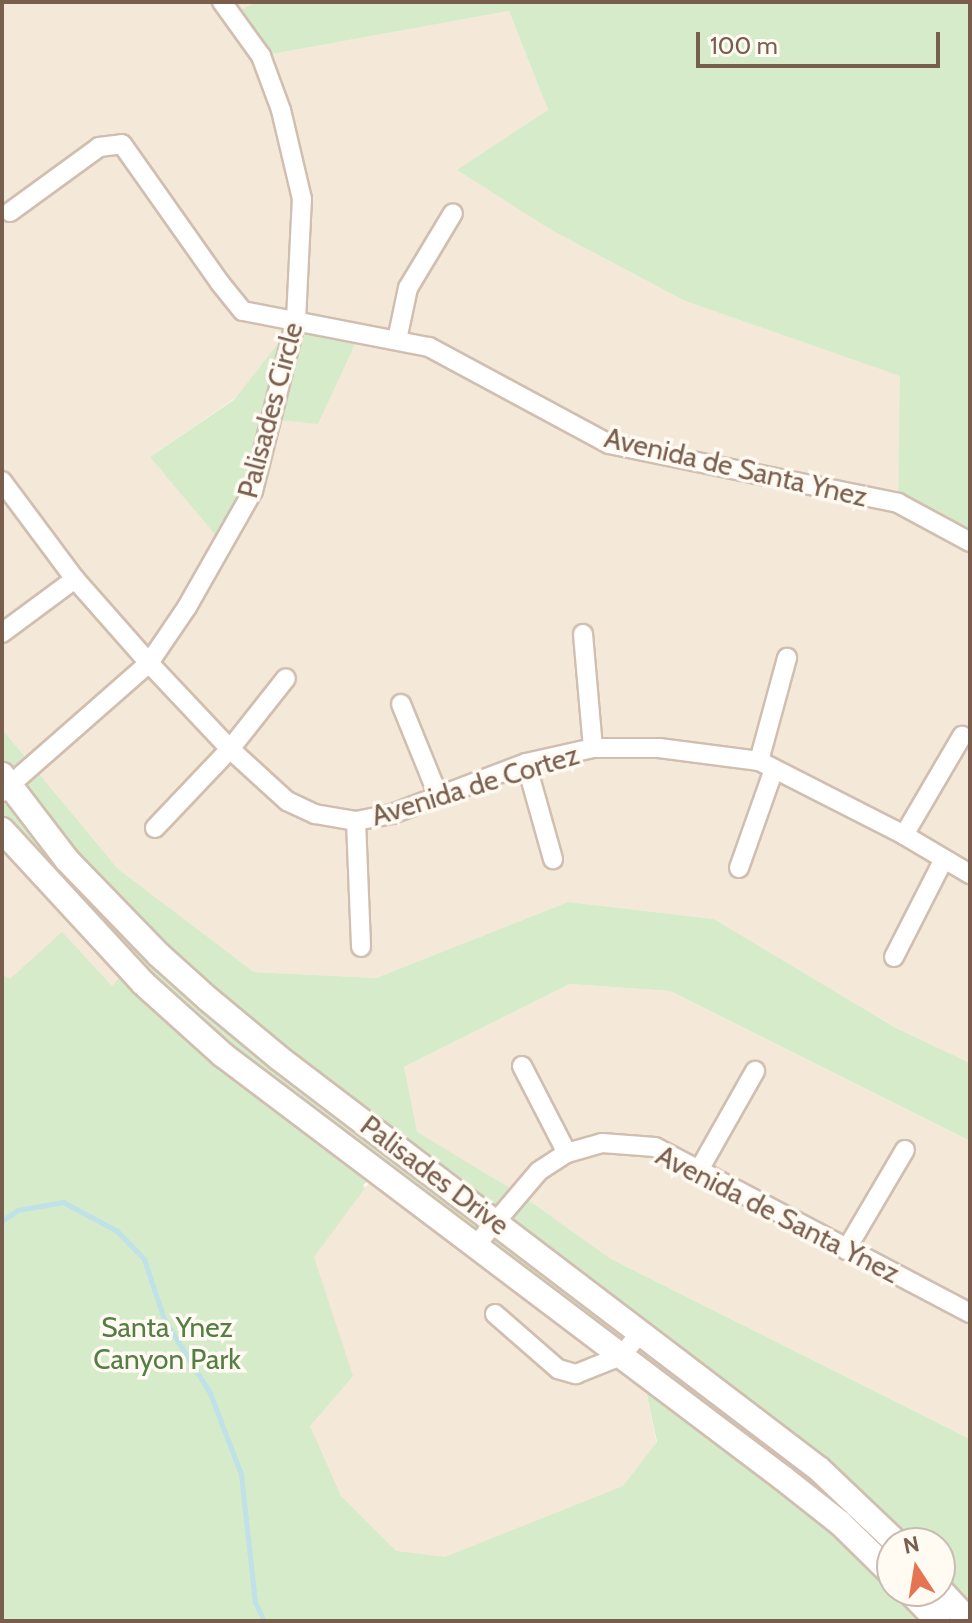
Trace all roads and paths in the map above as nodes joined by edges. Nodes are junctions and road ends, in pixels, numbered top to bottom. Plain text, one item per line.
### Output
1 (222, 2) edge
2 (10, 212) dead end
3 (453, 213) dead end
4 (296, 320) junction
5 (397, 340) junction
6 (2, 481) edge
7 (970, 542) edge
8 (75, 579) junction
9 (2, 633) edge
10 (583, 634) dead end
11 (787, 658) dead end
12 (149, 663) junction
13 (286, 678) dead end
14 (401, 704) dead end
15 (962, 736) dead end
16 (593, 748) junction
17 (230, 749) junction
18 (526, 763) junction
19 (766, 765) junction
20 (5, 784) edge
21 (438, 795) junction
22 (356, 821) junction
23 (155, 828) dead end
24 (2, 830) edge
25 (904, 835) junction
26 (553, 859) dead end
27 (944, 859) junction
28 (739, 868) dead end
29 (970, 874) edge
30 (361, 947) dead end
31 (159, 955) junction
32 (894, 957) dead end
33 (137, 977) junction
34 (522, 1066) dead end
35 (755, 1071) dead end
36 (905, 1150) dead end
37 (567, 1153) junction
38 (699, 1170) junction
39 (496, 1221) junction
40 (476, 1245) junction
41 (846, 1250) junction
42 (970, 1313) edge
43 (495, 1314) dead end
44 (640, 1333) junction
45 (621, 1356) junction
46 (880, 1527) edge
47 (876, 1558) edge

1 - 4 street, Palisades Circle
2 - 4 street, Avenida de Santa Ynez
3 - 5 street
4 - 5 street, Avenida de Santa Ynez
4 - 12 street, Palisades Circle
5 - 7 street, Avenida de Santa Ynez
6 - 8 street, Avenida de Cortez
8 - 9 street
8 - 12 street, Avenida de Cortez
10 - 16 street
11 - 19 street
12 - 17 street, Avenida de Cortez
12 - 20 street, Palisades Circle
13 - 17 street
14 - 21 street
15 - 25 street
16 - 18 street, Avenida de Cortez
16 - 19 street, Avenida de Cortez
17 - 22 street, Avenida de Cortez
17 - 23 street
18 - 21 street, Avenida de Cortez
18 - 26 street
19 - 25 street, Avenida de Cortez
19 - 28 street
20 - 31 street, Palisades Drive
21 - 22 street, Avenida de Cortez
22 - 30 street
24 - 33 street, Palisades Drive
25 - 27 street, Avenida de Cortez
27 - 29 street, Avenida de Cortez
27 - 32 street
31 - 33 street
31 - 39 street, Palisades Drive
33 - 40 street, Palisades Drive
34 - 37 street
35 - 38 street
36 - 41 street
37 - 38 street, Avenida de Santa Ynez
37 - 39 street, Avenida de Santa Ynez
38 - 41 street, Avenida de Santa Ynez
39 - 40 street, Avenida de Santa Ynez
39 - 44 street, Palisades Drive
40 - 45 street, Palisades Drive
41 - 42 street, Avenida de Santa Ynez
43 - 45 street
44 - 45 street
44 - 46 street, Palisades Drive
45 - 47 street, Palisades Drive

